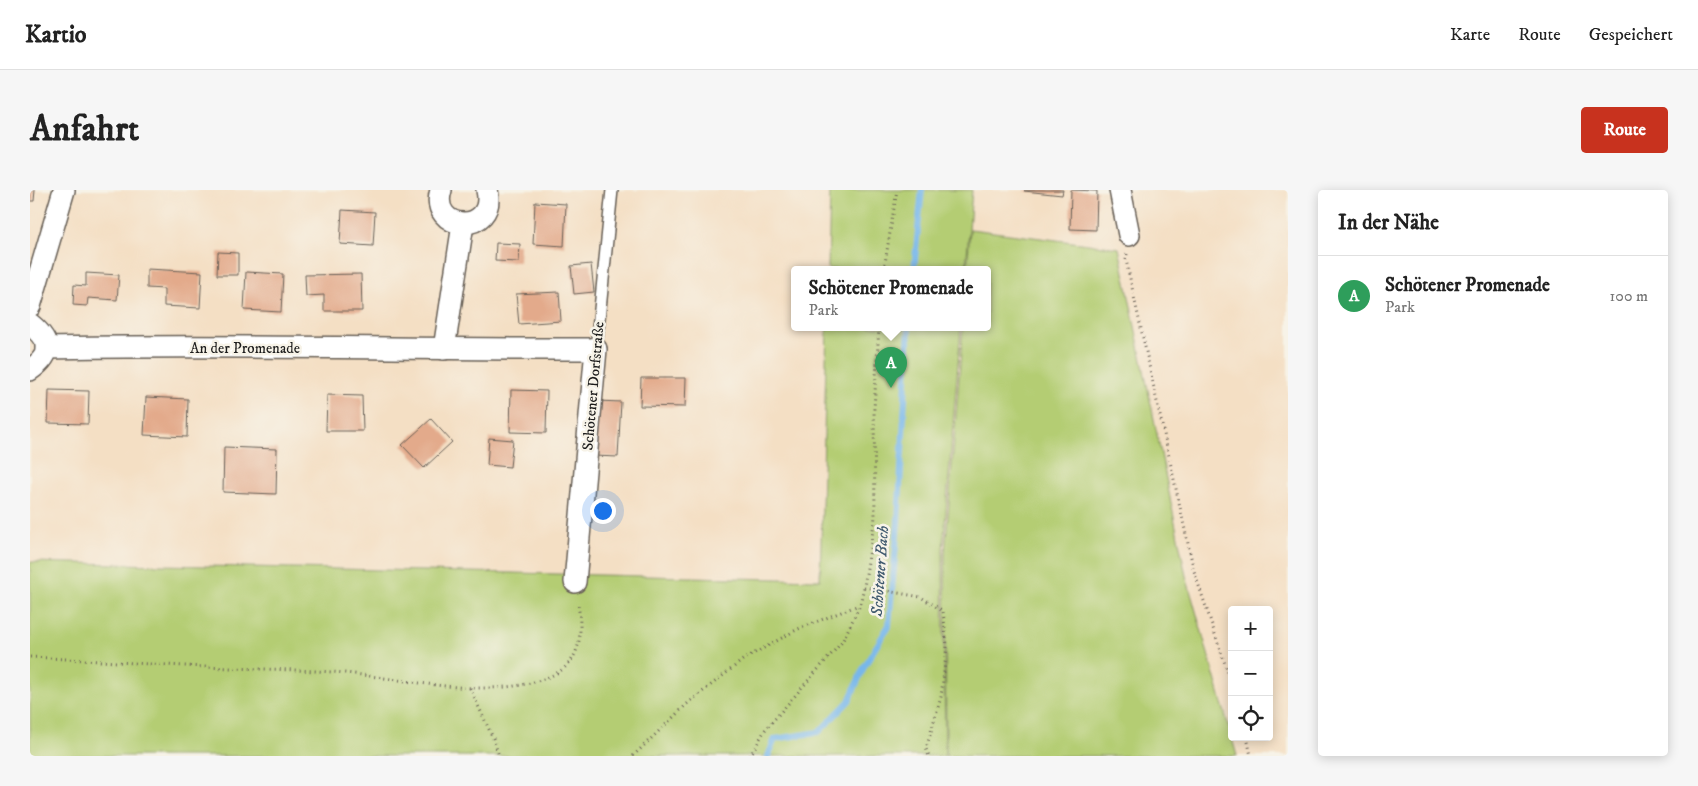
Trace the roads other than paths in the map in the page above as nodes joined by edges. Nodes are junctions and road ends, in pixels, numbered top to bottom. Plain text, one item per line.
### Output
1 (64, 190) edge
2 (441, 190) edge
3 (487, 190) edge
4 (612, 190) edge
5 (1120, 190) edge
6 (463, 224) junction
7 (1129, 234) road end
8 (30, 306) edge
9 (30, 324) edge
10 (46, 348) junction
11 (596, 349) junction
12 (444, 350) junction
13 (30, 370) edge
14 (575, 582) road end

1 - 8 street
2 - 6 street
3 - 6 street
4 - 11 lane, Schötener Dorfstraße
5 - 7 street
6 - 12 street
9 - 10 street
10 - 12 street, An der Promenade
10 - 13 street
11 - 12 street, An der Promenade
11 - 14 street, Schötener Dorfstraße

